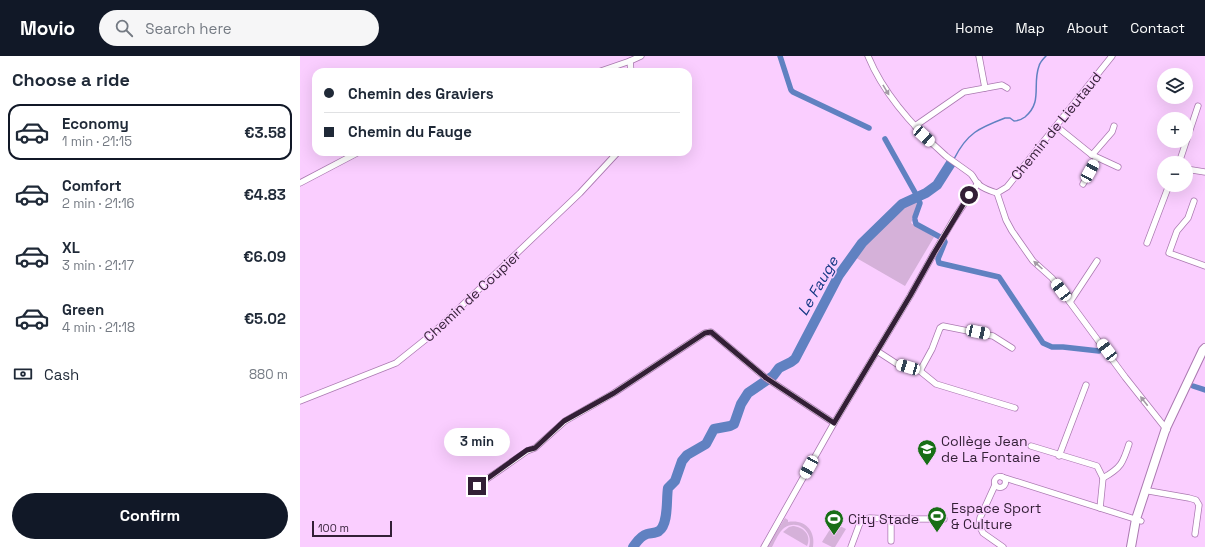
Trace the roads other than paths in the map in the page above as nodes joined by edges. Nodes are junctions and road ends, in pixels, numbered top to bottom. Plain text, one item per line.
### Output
1 (641, 56) edge
2 (868, 56) edge
3 (979, 56) edge
4 (1112, 56) edge
5 (630, 61) junction
6 (610, 68) edge
7 (631, 68) edge
8 (985, 88) junction
9 (1007, 88) dead end
10 (1198, 106) dead end
11 (915, 126) junction
12 (1056, 126) junction
13 (1114, 126) dead end
14 (351, 156) edge
15 (614, 156) edge
16 (1094, 156) junction
17 (1181, 156) edge
18 (1118, 167) dead end
19 (1193, 170) edge
20 (1205, 172) edge
21 (300, 183) edge
22 (978, 183) junction
23 (1083, 184) dead end
24 (1166, 192) edge
25 (997, 193) junction
26 (1194, 201) dead end
27 (1147, 243) dead end
28 (1097, 261) dead end
29 (1205, 266) edge
30 (1070, 302) junction
31 (1012, 348) dead end
32 (1205, 348) edge
33 (877, 351) junction
34 (920, 371) junction
35 (1086, 385) dead end
36 (300, 401) edge
37 (1015, 408) dead end
38 (834, 423) junction
39 (1167, 430) junction
40 (1129, 444) dead end
41 (1031, 446) dead end
42 (1059, 456) junction
43 (1103, 478) junction
44 (477, 486) dead end
45 (1149, 491) junction
46 (1100, 508) junction
47 (891, 519) junction
48 (944, 519) dead end
49 (1138, 520) junction
50 (1195, 534) dead end
51 (891, 541) dead end
52 (764, 547) edge
53 (850, 547) edge
54 (1003, 547) edge
55 (1132, 547) edge

1 - 5 street
2 -> 11 street
3 - 8 street
4 - 12 street, Chemin de Lieutaud
5 - 6 street
5 - 7 street
8 - 9 street
8 - 11 street
10 - 17 street
11 - 22 street
12 - 16 street
12 - 25 street, Chemin de Lieutaud
13 - 16 street
14 - 21 street
15 - 36 street, Chemin de Coupier
16 - 18 street
16 - 23 street
19 - 20 street
22 - 25 street
22 - 33 street
24 - 27 street
30 -> 25 street
26 - 29 street
28 - 30 street
39 -> 30 street
31 - 34 street
32 - 39 main road
33 - 34 street
33 - 38 street
34 - 37 street
35 - 42 street
38 - 44 street
38 - 52 street
39 - 45 main road
39 - 49 main road
40 - 43 street
41 - 42 street
42 - 43 street
43 - 46 street
45 - 49 main road
45 - 50 street
46 - 49 street
46 - 54 street
47 - 48 street
47 - 51 street
47 - 53 street
49 - 55 main road

